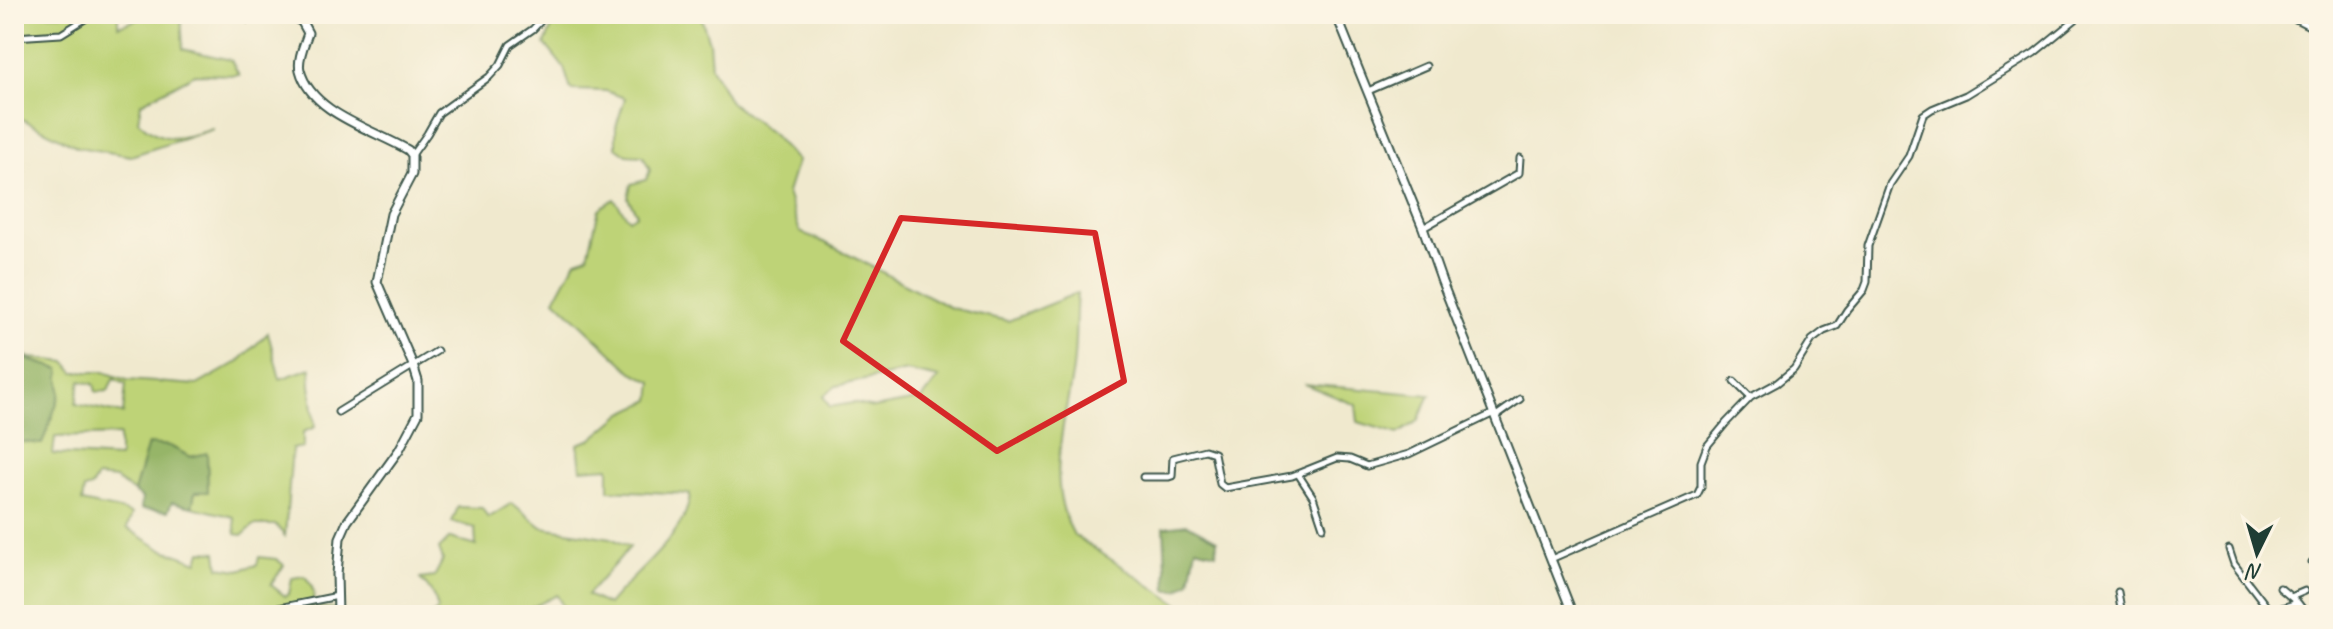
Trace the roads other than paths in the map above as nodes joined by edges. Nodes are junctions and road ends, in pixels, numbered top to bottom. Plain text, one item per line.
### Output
1 (93, 14) edge
2 (236, 14) edge
3 (289, 14) edge
4 (547, 14) edge
5 (1336, 14) edge
6 (2082, 14) edge
7 (2286, 14) edge
8 (2319, 31) edge
9 (14, 37) edge
10 (1426, 66) dead end
11 (1368, 91) junction
12 (412, 155) junction
13 (1520, 158) dead end
14 (1423, 228) junction
15 (437, 351) dead end
16 (413, 365) junction
17 (1734, 381) dead end
18 (1750, 397) junction
19 (1520, 399) dead end
20 (338, 412) dead end
21 (1495, 414) junction
22 (1298, 474) junction
23 (1143, 477) dead end
24 (1323, 527) dead end
25 (2229, 549) dead end
26 (1551, 559) junction
27 (2312, 562) dead end
28 (2319, 573) edge
29 (2280, 588) dead end
30 (2305, 591) dead end
31 (2118, 592) dead end
32 (338, 596) junction
33 (2291, 597) junction
34 (2298, 603) junction
35 (2270, 611) junction
36 (31, 615) edge
37 (39, 615) edge
38 (244, 615) edge
39 (338, 615) edge
40 (1573, 615) edge
41 (2122, 615) edge
42 (2257, 615) edge
43 (2307, 615) edge

1 - 9 street
2 - 3 street
3 - 12 street
4 - 12 street
5 - 11 street
6 - 18 street
7 - 8 street
10 - 11 street
11 - 14 street
12 - 16 street
13 - 14 street
14 - 21 street
15 - 16 street
16 - 20 street
16 - 32 street
17 - 18 street
18 - 26 street
19 - 21 street
21 - 22 street
21 - 26 street
22 - 23 street
22 - 24 street
25 - 35 street
26 - 40 street
27 - 28 street
29 - 33 street
30 - 33 street
31 - 41 street
32 - 38 street
32 - 39 street
33 - 34 street
34 - 35 street
34 - 43 street
35 - 42 street
36 - 37 street

